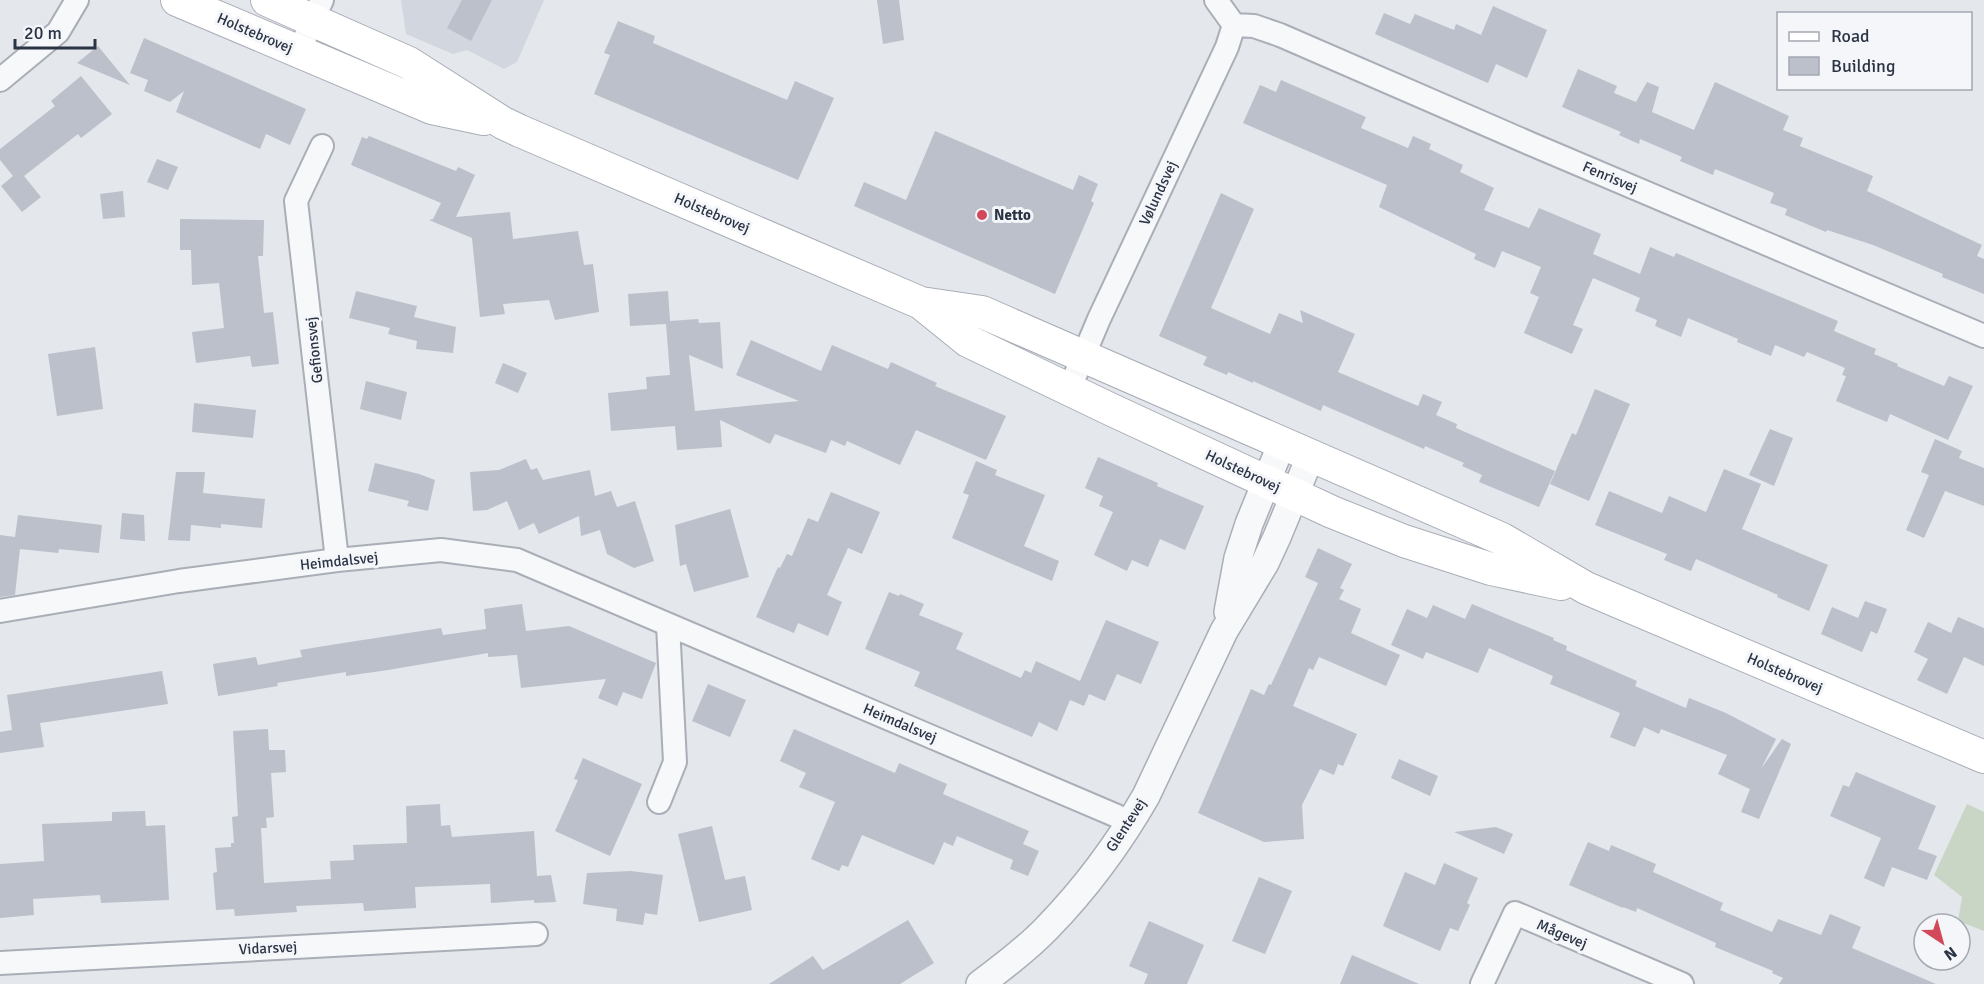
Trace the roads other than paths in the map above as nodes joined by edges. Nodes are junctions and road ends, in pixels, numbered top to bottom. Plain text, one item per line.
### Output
1 (77, 0) edge
2 (177, 0) edge
3 (267, 0) edge
4 (1216, 0) edge
5 (317, 10) edge
6 (1234, 25) junction
7 (299, 51) junction
8 (0, 80) edge
9 (503, 123) junction
10 (322, 146) dead end
11 (921, 303) junction
12 (1984, 336) edge
13 (1082, 356) junction
14 (1069, 390) junction
15 (1282, 443) junction
16 (1303, 474) junction
17 (1266, 482) junction
18 (337, 560) junction
19 (1586, 588) junction
20 (0, 611) edge
21 (668, 625) junction
22 (1224, 631) junction
23 (1984, 758) edge
24 (659, 802) dead end
25 (1131, 822) junction
26 (536, 934) dead end
27 (0, 963) edge
28 (980, 984) edge
29 (1482, 984) edge
30 (1682, 984) edge

1 - 8 street
2 - 7 main road, Holstebrovej
3 - 5 main road, Holstebrovej
4 - 6 street
5 - 7 street
5 - 9 main road, Holstebrovej
6 - 12 street, Fenrisvej
6 - 13 street, Vølundsvej
7 - 9 main road, Holstebrovej
9 - 11 main road, Holstebrovej
10 - 18 street, Gefionsvej
11 - 13 main road, Holstebrovej
11 - 14 main road, Holstebrovej
13 - 14 street, Vølundsvej
13 - 15 main road, Holstebrovej
14 - 17 main road, Holstebrovej
15 - 16 main road, Holstebrovej
15 - 17 street, Glentevej
16 - 17 main road, Holstebrovej
16 - 19 main road, Holstebrovej
16 - 19 main road, Holstebrovej
16 - 22 street, Glentevej
17 - 22 street, Glentevej
18 - 20 street, Heimdalsvej
18 - 21 street, Heimdalsvej
19 - 23 main road, Holstebrovej
21 - 24 street
21 - 25 street, Heimdalsvej
22 - 25 street, Glentevej
25 - 28 street, Glentevej
26 - 27 street, Vidarsvej
29 - 30 street, Mågevej

